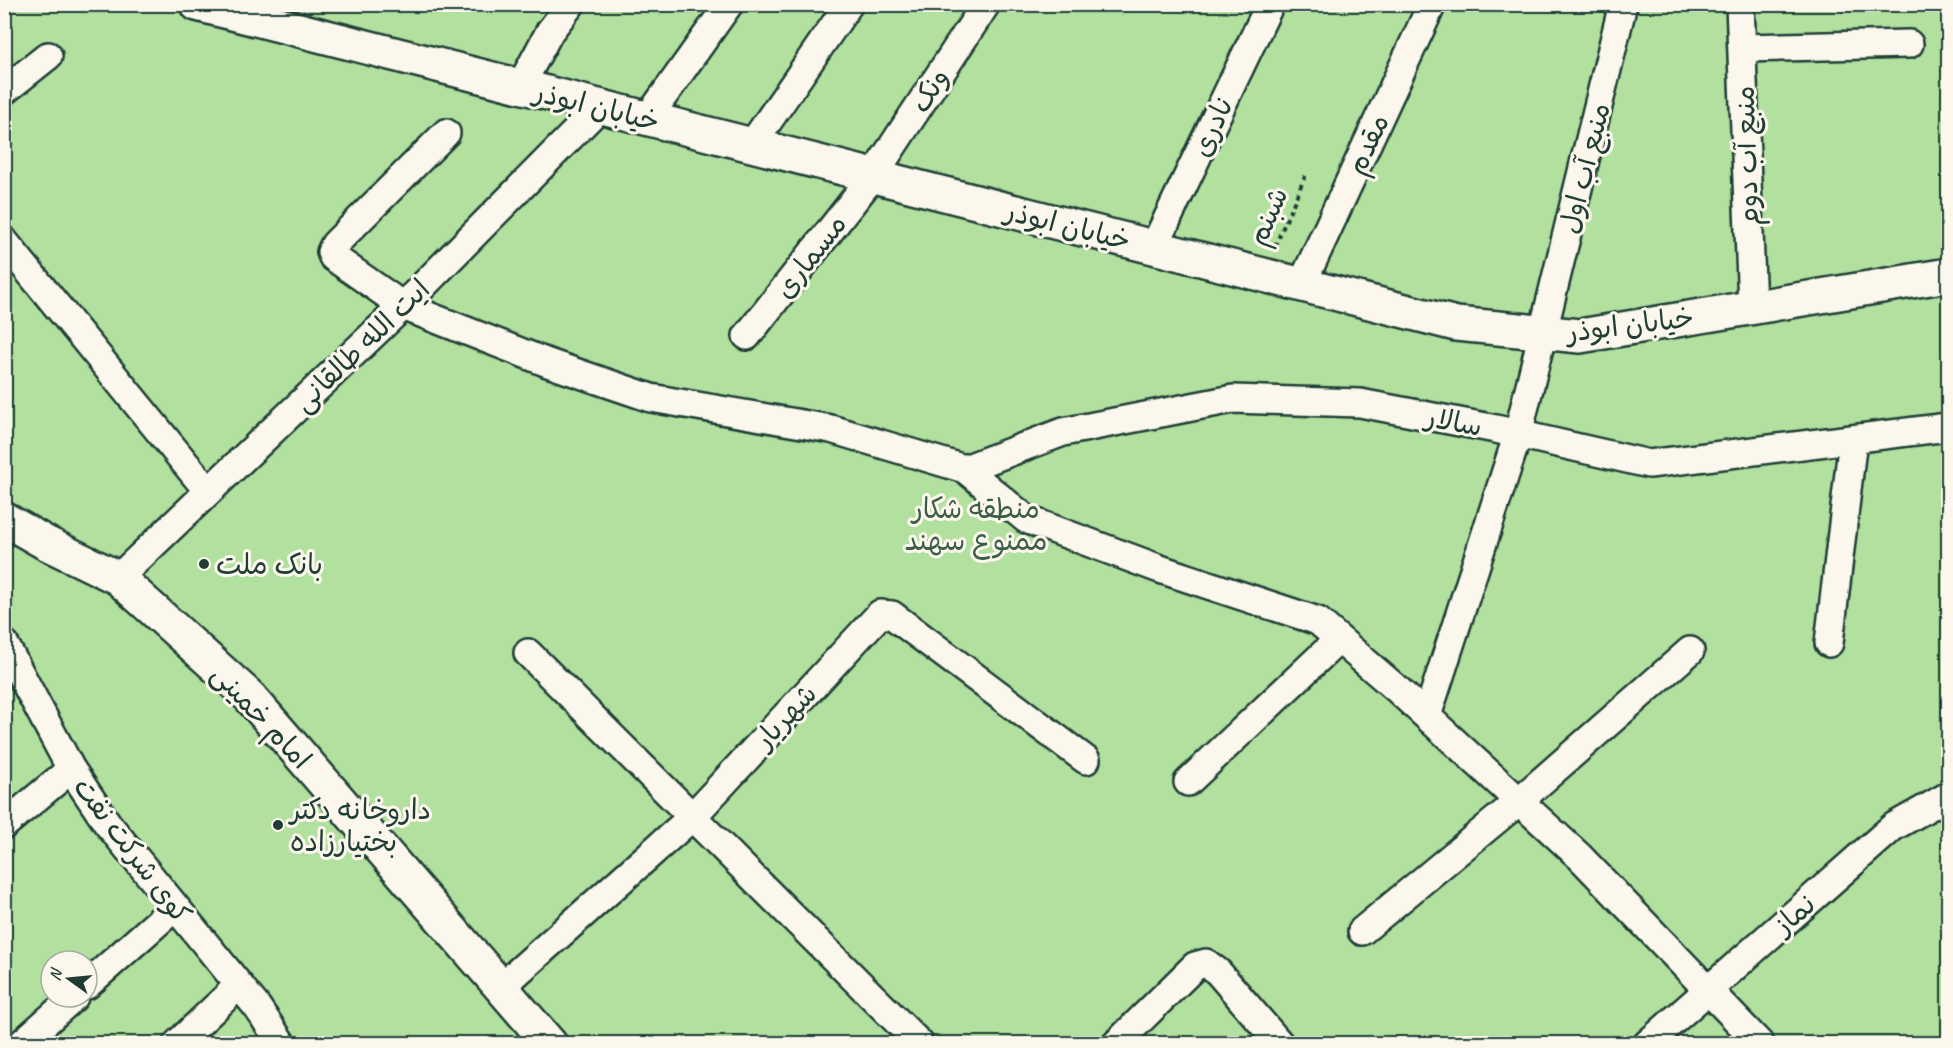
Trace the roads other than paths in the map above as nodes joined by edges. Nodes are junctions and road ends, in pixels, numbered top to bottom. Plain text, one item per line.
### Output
1 (196, 4) edge
2 (571, 4) edge
3 (729, 4) edge
4 (849, 4) edge
5 (986, 4) edge
6 (1270, 4) edge
7 (1432, 4) edge
8 (1623, 4) edge
9 (1740, 4) edge
10 (1909, 44) dead end
11 (1742, 48) junction
12 (48, 56) dead end
13 (520, 87) junction
14 (4, 91) edge
15 (600, 107) junction
16 (647, 119) junction
17 (446, 133) dead end
18 (751, 146) junction
19 (873, 176) junction
20 (4, 241) edge
21 (1154, 247) junction
22 (1948, 275) edge
23 (1302, 284) junction
24 (404, 306) junction
25 (1752, 308) junction
26 (1544, 332) junction
27 (747, 336) dead end
28 (1948, 427) edge
29 (1518, 434) junction
30 (1853, 439) junction
31 (965, 469) junction
32 (208, 491) junction
33 (4, 519) edge
34 (4, 541) edge
35 (46, 543) junction
36 (118, 578) junction
37 (1339, 639) junction
38 (4, 643) edge
39 (1829, 643) dead end
40 (1690, 651) dead end
41 (528, 653) dead end
42 (1427, 716) junction
43 (1086, 760) dead end
44 (71, 770) junction
45 (1188, 782) dead end
46 (1948, 796) edge
47 (1519, 801) junction
48 (692, 817) junction
49 (4, 825) edge
50 (175, 907) junction
51 (1362, 931) dead end
52 (99, 974) edge
53 (239, 985) junction
54 (501, 987) junction
55 (1708, 989) junction
56 (60, 1009) edge
57 (21, 1044) edge
58 (177, 1044) edge
59 (282, 1044) edge
60 (550, 1044) edge
61 (920, 1044) edge
62 (1116, 1044) edge
63 (1280, 1044) edge
64 (1647, 1044) edge
65 (1760, 1044) edge

1 - 13 main road, خیابان ابوذر
2 - 13 street
3 - 16 street
4 - 18 street
5 - 19 street, ونک
6 - 21 street, نادری
7 - 23 street, مقدم
8 - 26 street, منبع آب اول
9 - 11 street, منبع آب دوم
10 - 11 street
11 - 25 street, منبع آب دوم
12 - 14 street
13 - 15 main road, خیابان ابوذر
15 - 16 main road, خیابان ابوذر
15 - 24 street, ایت الله طالقانی
16 - 18 main road, خیابان ابوذر
17 - 24 street
18 - 19 main road, خیابان ابوذر
19 - 21 main road, خیابان ابوذر
19 - 27 street, مسماری
20 - 32 street
21 - 23 main road, خیابان ابوذر
22 - 25 main road, خیابان ابوذر
23 - 26 main road, خیابان ابوذر
24 - 31 street
24 - 32 street, ایت الله طالقانی
25 - 26 main road, خیابان ابوذر
26 - 29 street, منبع آب اول
28 - 30 street, سالار
29 - 30 street, سالار
29 - 31 street, سالار
29 - 42 street, منبع آب اول
30 - 39 street
31 - 37 street
32 - 36 street, ایت الله طالقانی
33 - 35 main road, امام خمینی
34 - 35 street
35 - 36 main road, امام خمینی
36 - 54 main road, امام خمینی
37 - 42 street
37 - 45 street
38 - 44 street, کوی شرکت نفت
40 - 47 street
41 - 48 street
42 - 47 street
43 - 48 street, شهریار
44 - 49 street
44 - 50 street, کوی شرکت نفت
46 - 55 street, نماز
47 - 51 street
47 - 55 street
48 - 54 street, شهریار
48 - 61 street
50 - 52 street
50 - 53 street, کوی شرکت نفت
53 - 58 street
53 - 59 street, کوی شرکت نفت
54 - 60 main road, امام خمینی
55 - 64 street, نماز
55 - 65 street
56 - 57 street
62 - 63 street

